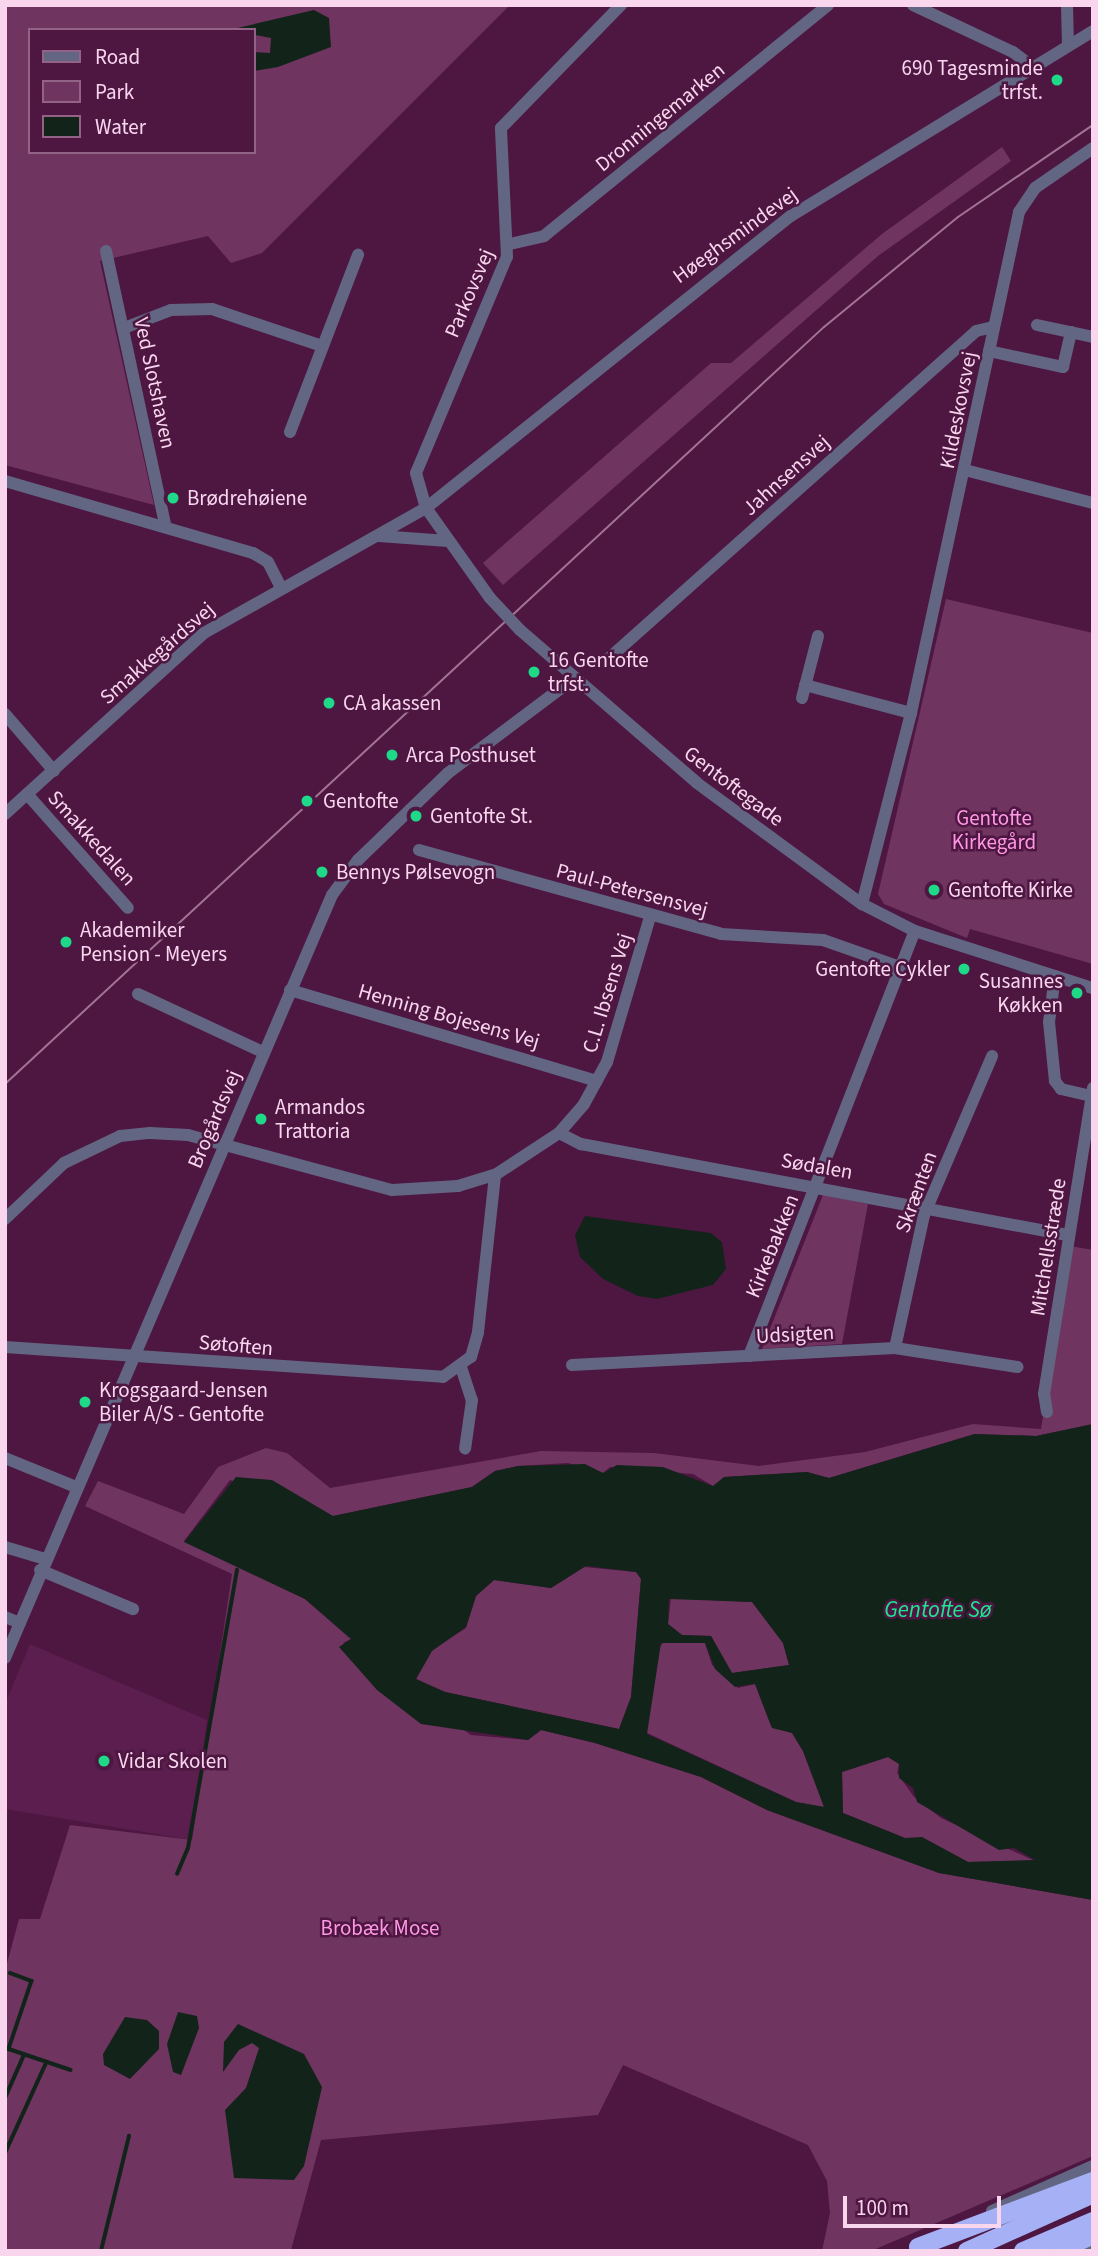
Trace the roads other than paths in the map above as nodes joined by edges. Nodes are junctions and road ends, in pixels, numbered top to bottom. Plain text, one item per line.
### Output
1 (621, 5) edge
2 (828, 5) edge
3 (913, 5) edge
4 (1067, 5) edge
5 (1093, 31) edge
6 (1069, 45) junction
7 (1033, 67) junction
8 (1093, 148) edge
9 (510, 244) junction
10 (106, 251) dead end
11 (358, 255) dead end
12 (1037, 325) dead end
13 (994, 327) junction
14 (124, 328) junction
15 (1070, 332) junction
16 (1093, 337) edge
17 (319, 345) junction
18 (989, 351) junction
19 (290, 432) dead end
20 (965, 470) junction
21 (5, 481) edge
22 (1091, 499) edge
23 (426, 508) junction
24 (165, 524) junction
25 (379, 536) junction
26 (447, 541) junction
27 (281, 587) junction
28 (818, 636) dead end
29 (607, 660) dead end
30 (573, 680) junction
31 (911, 713) junction
32 (5, 714) edge
33 (54, 771) junction
34 (27, 794) junction
35 (5, 814) edge
36 (419, 850) dead end
37 (862, 904) junction
38 (128, 908) dead end
39 (650, 917) junction
40 (915, 931) junction
41 (900, 967) junction
42 (1055, 976) junction
43 (1093, 988) edge
44 (290, 990) junction
45 (138, 994) dead end
46 (263, 1052) junction
47 (992, 1056) dead end
48 (597, 1081) junction
49 (1092, 1092) edge
50 (559, 1133) junction
51 (224, 1144) junction
52 (495, 1175) junction
53 (817, 1185) junction
54 (928, 1206) junction
55 (5, 1219) edge
56 (1069, 1236) junction
57 (5, 1347) edge
58 (895, 1348) junction
59 (134, 1356) junction
60 (749, 1356) junction
61 (572, 1366) dead end
62 (461, 1367) junction
63 (1018, 1367) dead end
64 (1047, 1412) dead end
65 (465, 1449) dead end
66 (5, 1458) edge
67 (76, 1487) junction
68 (5, 1547) edge
69 (43, 1564) junction
70 (133, 1609) dead end
71 (5, 1617) edge
72 (20, 1623) junction
73 (5, 1657) edge
74 (1093, 2166) edge
75 (1093, 2181) edge
76 (1093, 2194) edge
77 (1093, 2221) edge
78 (1093, 2235) edge
79 (1093, 2245) edge
80 (914, 2249) edge
81 (967, 2251) edge
82 (1023, 2251) edge
83 (1059, 2251) edge
84 (1080, 2251) edge

1 - 9 street, Parkovsvej
2 - 9 street, Dronningemarken
3 - 7 street
4 - 6 street
5 - 6 street, Høeghsmindevej
6 - 7 street, Høeghsmindevej
7 - 23 street, Høeghsmindevej
8 - 13 street, Kildeskovsvej
9 - 23 street, Parkovsvej
10 - 14 street, Ved Slotshaven
11 - 17 street
12 - 15 street
13 - 18 street, Kildeskovsvej
13 - 29 street, Jahnsensvej
14 - 17 street
14 - 24 street, Ved Slotshaven
15 - 16 street
15 - 18 street
17 - 19 street
18 - 20 street, Kildeskovsvej
20 - 22 street
20 - 31 street, Kildeskovsvej
21 - 24 street
23 - 25 street, Smakkegårdsvej
23 - 26 street, Gentoftegade
24 - 27 street
25 - 26 street
25 - 27 street, Smakkegårdsvej
26 - 30 street, Gentoftegade, bridge
27 - 33 street, Smakkegårdsvej
28 - 31 street
30 - 37 street, Gentoftegade
30 - 44 street, Brogårdsvej
31 - 37 street, Kildeskovsvej
32 - 33 street
33 - 34 street, Smakkegårdsvej
34 - 35 street, Smakkegårdsvej
34 - 38 street, Smakkedalen
36 - 39 street, Paul-Petersensvej
37 - 40 street, Gentoftegade
39 - 41 street, Paul-Petersensvej
39 - 48 street, C.L. Ibsens Vej
40 - 41 street, Kirkebakken
40 - 42 street, Gentoftegade
41 - 53 street, Kirkebakken
42 - 43 street, Gentoftegade
42 - 49 street
44 - 46 street, Brogårdsvej
44 - 48 street, Henning Bojesens Vej
45 - 46 street
46 - 51 street, Brogårdsvej
47 - 54 street, Skrænten
48 - 50 street, C.L. Ibsens Vej
49 - 56 street, Mitchellsstræde
50 - 52 street, C.L. Ibsens Vej
50 - 53 street, Sødalen
51 - 52 street, C.L. Ibsens Vej
51 - 55 street, C.L. Ibsens Vej
51 - 59 street, Brogårdsvej
52 - 62 street
53 - 54 street, Sødalen
53 - 60 street, Kirkebakken
54 - 56 street, Sødalen
54 - 58 street, Skrænten
56 - 64 street, Mitchellsstræde
57 - 59 street, Søtoften
58 - 60 street, Udsigten
58 - 63 street, Udsigten
59 - 62 street, Søtoften
59 - 67 street, Brogårdsvej
60 - 61 street, Udsigten
62 - 65 street
66 - 67 street
67 - 69 street, Brogårdsvej
68 - 69 street
69 - 70 street
69 - 72 street, Brogårdsvej
71 - 72 street
72 - 73 street, Brogårdsvej
74 - 80 street
75 - 80 highway
76 - 81 highway
77 - 82 highway
78 - 83 highway
79 - 84 street

